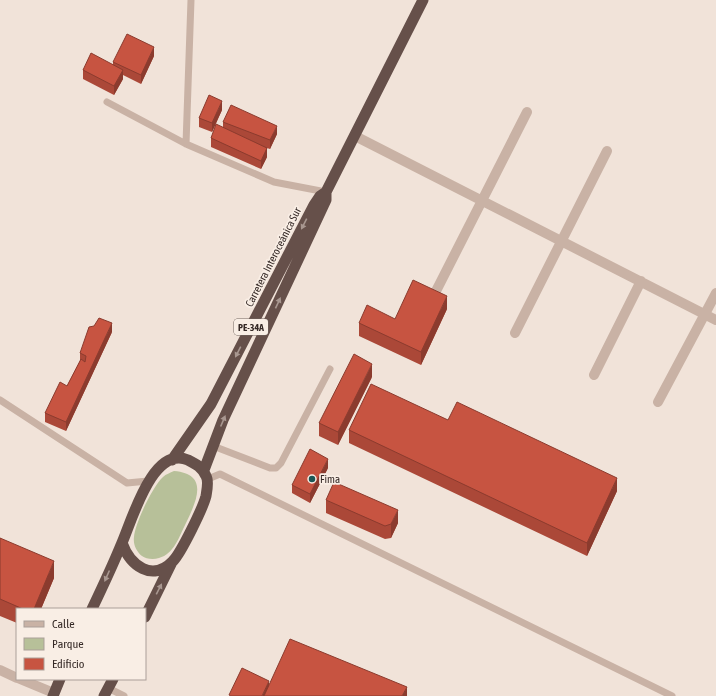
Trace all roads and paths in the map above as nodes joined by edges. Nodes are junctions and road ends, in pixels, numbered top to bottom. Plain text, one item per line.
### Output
1 (191, 0) edge
2 (423, 0) edge
3 (107, 102) dead end
4 (527, 112) dead end
5 (355, 136) junction
6 (186, 144) junction
7 (606, 151) dead end
8 (326, 192) junction
9 (482, 201) junction
10 (562, 240) junction
11 (641, 281) junction
12 (716, 293) edge
13 (432, 297) edge
14 (705, 314) junction
15 (716, 320) edge
16 (515, 333) dead end
17 (330, 369) dead end
18 (594, 375) dead end
19 (0, 400) edge
20 (658, 402) dead end
21 (213, 446) junction
22 (172, 460) junction
23 (206, 475) junction
24 (148, 481) junction
25 (122, 543) junction
26 (173, 562) junction
27 (92, 608) edge
28 (146, 615) edge
29 (0, 670) edge
30 (16, 678) edge
31 (22, 680) edge
32 (60, 680) edge
33 (108, 688) edge
34 (53, 695) edge
35 (124, 696) edge
36 (672, 696) edge

1 - 6 lane
2 - 5 highway, Carretera Interoceánica Sur / PE-34A
3 - 6 lane
4 - 9 street
5 - 8 highway, Carretera Interoceánica Sur / PE-34A
5 - 9 street
6 - 8 lane
7 - 10 street
21 -> 8 highway, Carretera Interoceánica Sur / PE-34A
8 -> 22 highway, Carretera Interoceánica Sur / PE-34A
9 - 10 street
9 - 13 street
10 - 11 street
10 - 16 street
11 - 14 street
11 - 18 street
12 - 14 street
14 - 15 street
14 - 20 street
17 - 21 lane
19 - 24 lane
21 - 23 highway, Carretera Interoceánica Sur / PE-34A
22 - 23 highway
22 - 24 highway, PE-34A
23 - 26 highway, PE-34A
23 - 36 lane
24 - 25 highway, PE-34A
25 - 26 highway
25 -> 27 highway, PE-34A
28 -> 26 highway, PE-34A
29 - 30 street
31 - 34 street
32 - 34 highway
33 - 35 lane

